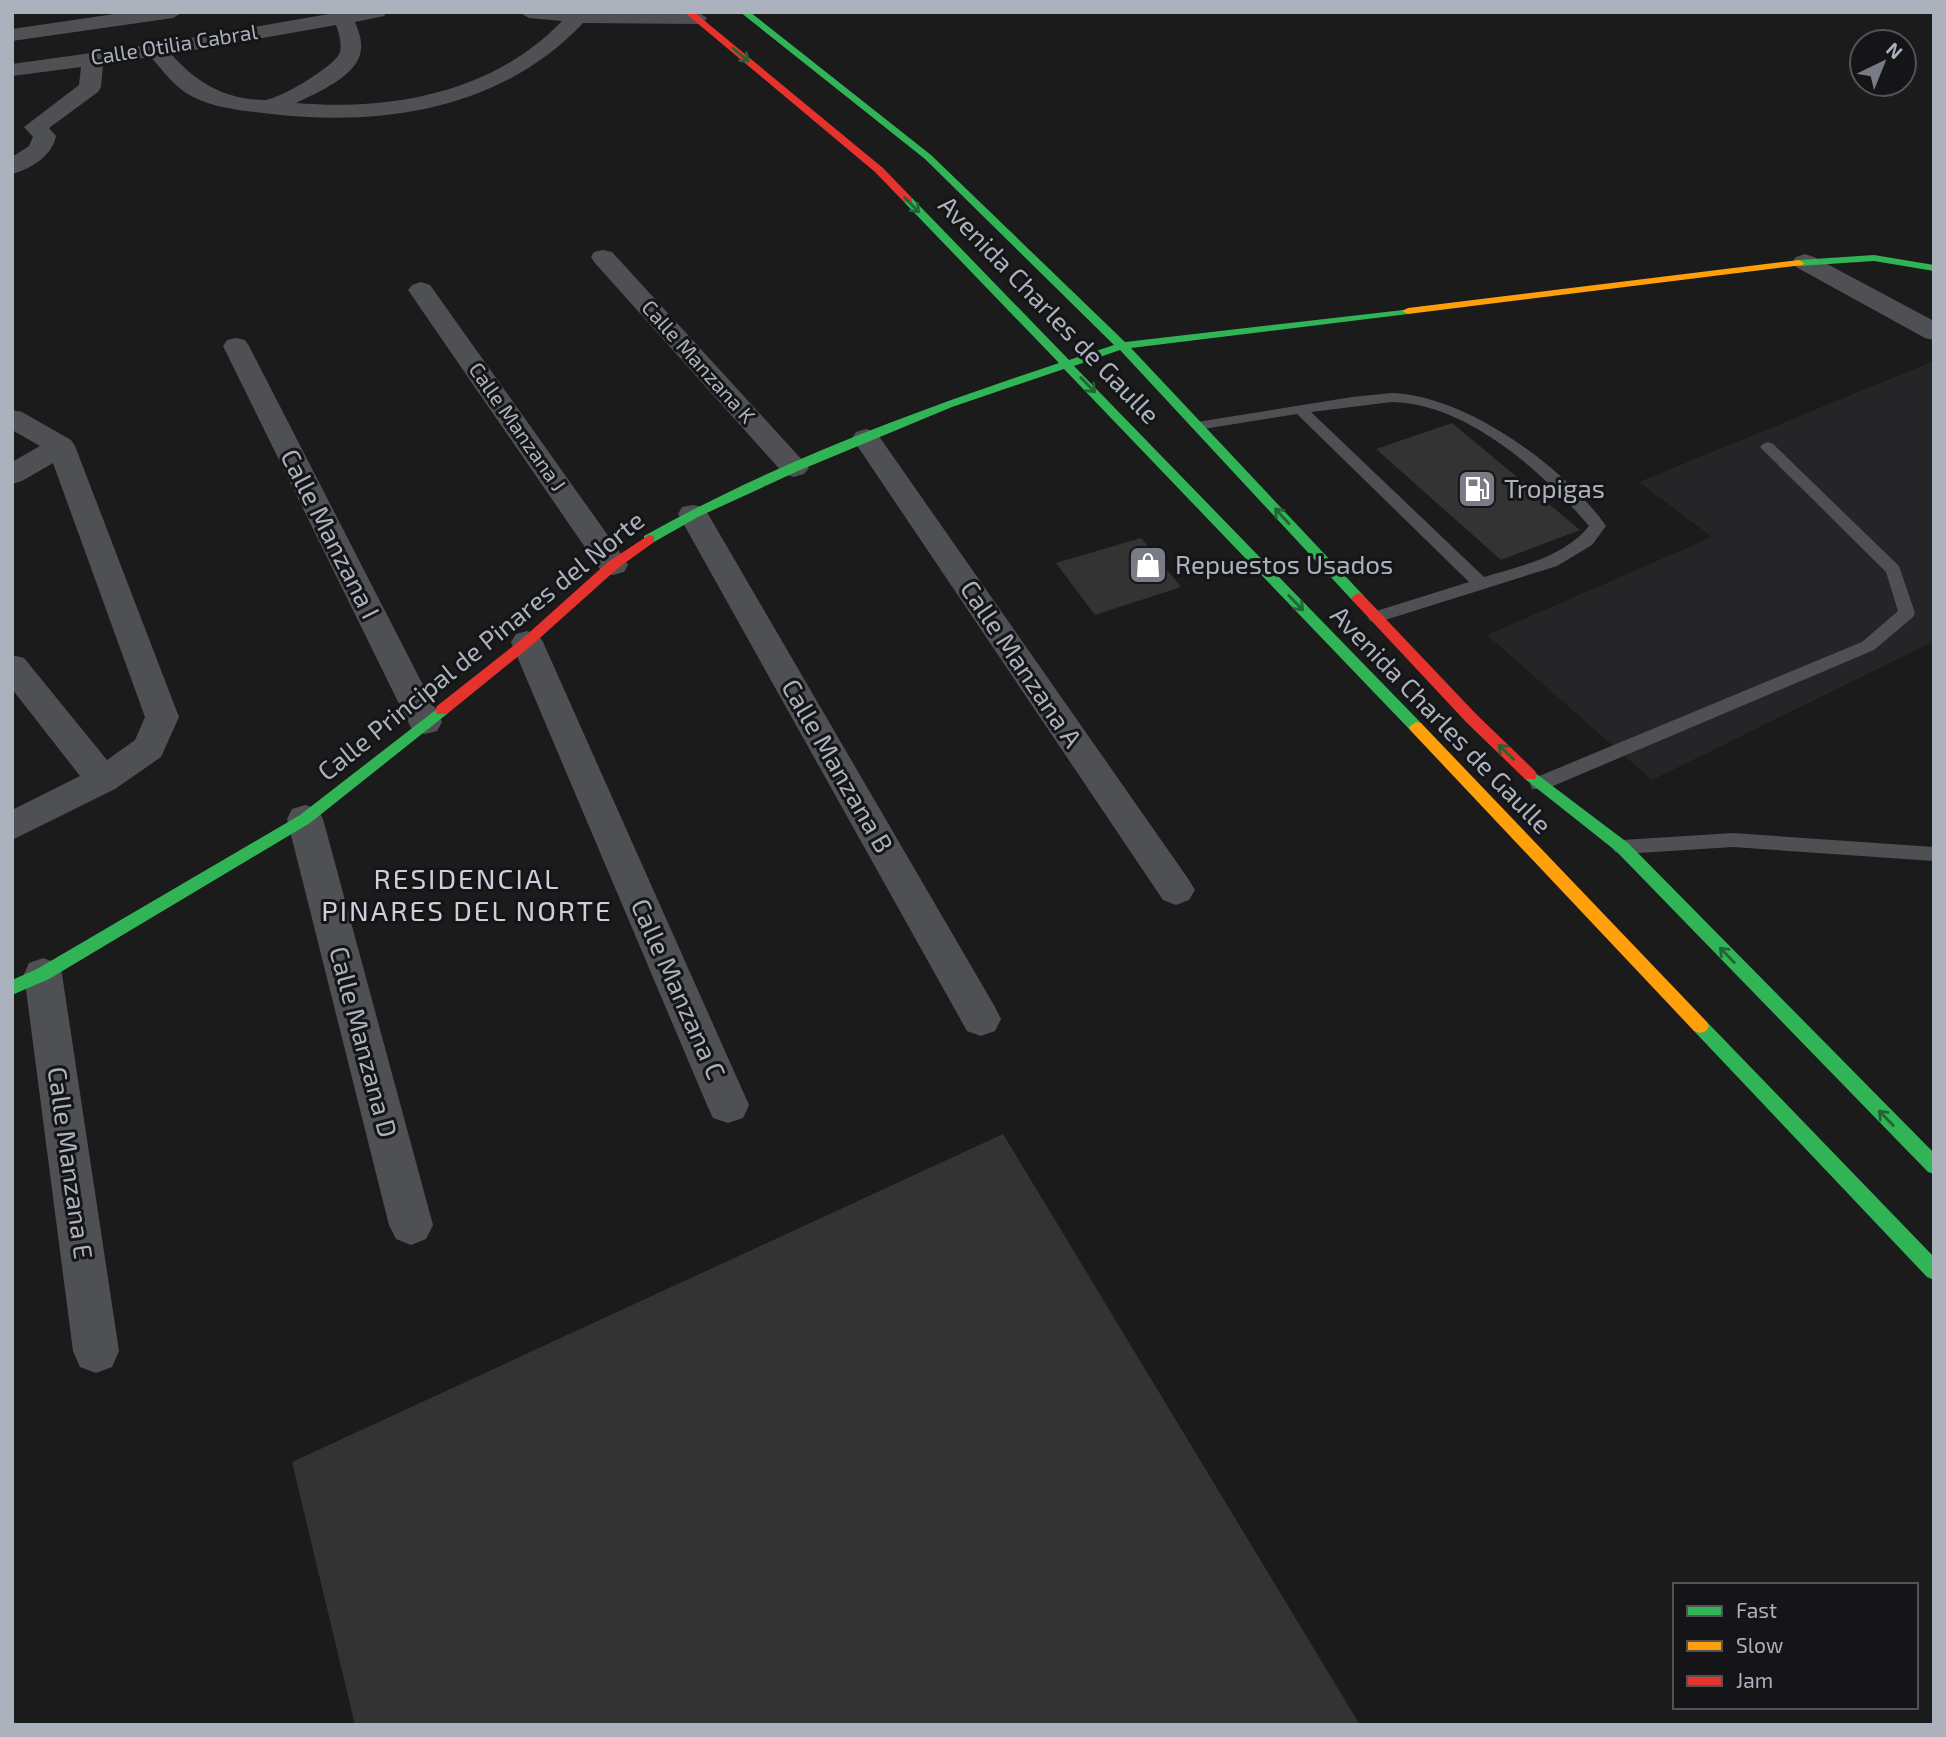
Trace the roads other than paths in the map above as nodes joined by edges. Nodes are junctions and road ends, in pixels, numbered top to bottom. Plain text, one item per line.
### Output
1 (173, 12) edge
2 (377, 12) edge
3 (529, 12) edge
4 (744, 12) edge
5 (692, 15) edge
6 (579, 17) junction
7 (344, 18) junction
8 (12, 35) edge
9 (156, 50) junction
10 (93, 58) junction
11 (12, 70) edge
12 (271, 107) junction
13 (24, 127) edge
14 (929, 157) junction
15 (12, 167) edge
16 (891, 167) junction
17 (603, 257) dead end
18 (1805, 262) junction
19 (1934, 268) edge
20 (421, 290) dead end
21 (1934, 332) edge
22 (1122, 345) junction
23 (236, 346) dead end
24 (1067, 362) junction
25 (1300, 409) junction
26 (12, 418) edge
27 (1197, 426) junction
28 (866, 438) junction
29 (61, 446) junction
30 (1768, 447) dead end
31 (794, 468) junction
32 (12, 475) edge
33 (693, 514) junction
34 (613, 565) junction
35 (1481, 584) junction
36 (1376, 617) junction
37 (527, 642) junction
38 (12, 666) edge
39 (425, 722) junction
40 (103, 780) junction
41 (1539, 784) junction
42 (305, 819) junction
43 (12, 826) edge
44 (1622, 847) junction
45 (1934, 854) edge
46 (1176, 890) dead end
47 (28, 981) edge
48 (981, 1019) dead end
49 (728, 1105) dead end
50 (1934, 1166) edge
51 (411, 1225) dead end
52 (1934, 1272) edge
53 (96, 1351) dead end

1 - 8 street
2 - 7 street, Calle Otilia Cabral
3 - 6 street
4 - 14 main road, Avenida Charles de Gaulle
5 - 6 street
5 -> 16 main road, Avenida Charles de Gaulle
6 - 12 street
7 - 9 street, Calle Otilia Cabral
7 - 12 street
9 - 10 street, Calle Otilia Cabral
9 - 12 street
10 - 11 street, Calle Otilia Cabral
10 - 13 street
13 - 15 street
14 - 16 main road
14 - 22 main road, Avenida Charles de Gaulle
16 -> 24 main road, Avenida Charles de Gaulle
17 - 31 street, Calle Manzana K
18 - 19 main road, Calle Principal de Pinares del Norte
18 - 21 street
18 - 22 main road, Calle Principal de Pinares del Norte
20 - 34 street, Calle Manzana J
22 - 24 main road, Calle Principal de Pinares del Norte
22 - 27 main road, Avenida Charles de Gaulle
23 - 39 street, Calle Manzana I
24 - 28 main road, Calle Principal de Pinares del Norte
24 -> 52 main road, Avenida Charles de Gaulle
25 - 27 lane
25 - 35 lane
25 - 35 lane
26 - 29 street
36 -> 27 main road, Avenida Charles de Gaulle
28 - 31 main road, Calle Principal de Pinares del Norte
28 - 46 street, Calle Manzana A
29 - 32 street
29 - 40 street
30 - 41 lane
31 - 33 main road, Calle Principal de Pinares del Norte
33 - 34 main road, Calle Principal de Pinares del Norte
33 - 48 street, Calle Manzana B
34 - 37 main road, Calle Principal de Pinares del Norte
35 - 36 lane
41 -> 36 main road, Avenida Charles de Gaulle
37 - 39 main road, Calle Principal de Pinares del Norte
37 - 49 street, Calle Manzana C
38 - 40 street
39 - 42 main road, Calle Principal de Pinares del Norte
40 - 43 street
41 - 44 main road, Avenida Charles de Gaulle
42 - 47 main road, Calle Principal de Pinares del Norte
42 - 51 street, Calle Manzana D
44 - 45 lane
50 -> 44 main road, Avenida Charles de Gaulle
47 - 53 street, Calle Manzana E

